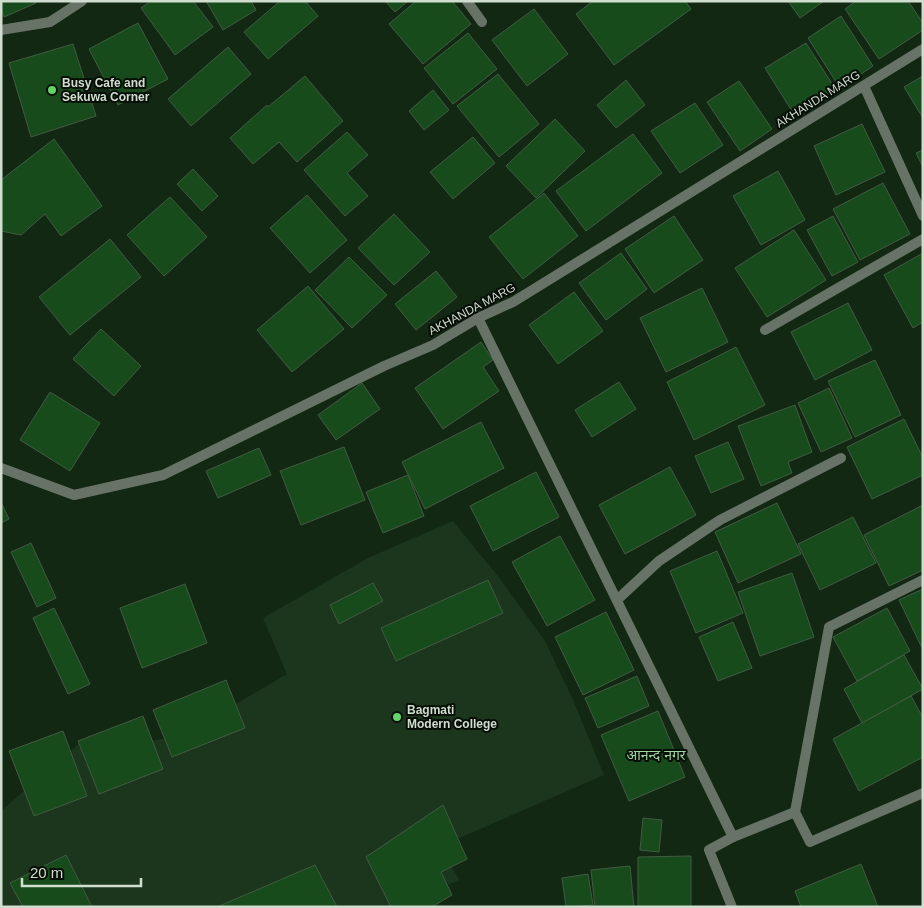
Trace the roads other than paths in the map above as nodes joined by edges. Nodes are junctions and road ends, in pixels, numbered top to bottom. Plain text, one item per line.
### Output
1 (82, 1) edge
2 (467, 1) edge
3 (482, 22) dead end
4 (1, 30) edge
5 (923, 49) edge
6 (864, 86) junction
7 (923, 216) edge
8 (923, 239) edge
9 (478, 318) junction
10 (765, 330) dead end
11 (842, 458) dead end
12 (1, 468) edge
13 (923, 580) edge
14 (618, 599) junction
15 (923, 793) edge
16 (795, 812) junction
17 (733, 837) junction
18 (732, 907) edge

1 - 4 street
2 - 3 street
5 - 6 street, AKHANDA MARG
6 - 7 street
6 - 9 street, AKHANDA MARG
8 - 10 street
9 - 12 street, AKHANDA MARG
9 - 14 street
11 - 14 street
13 - 16 street
14 - 17 street
15 - 16 street
16 - 17 street
17 - 18 street

